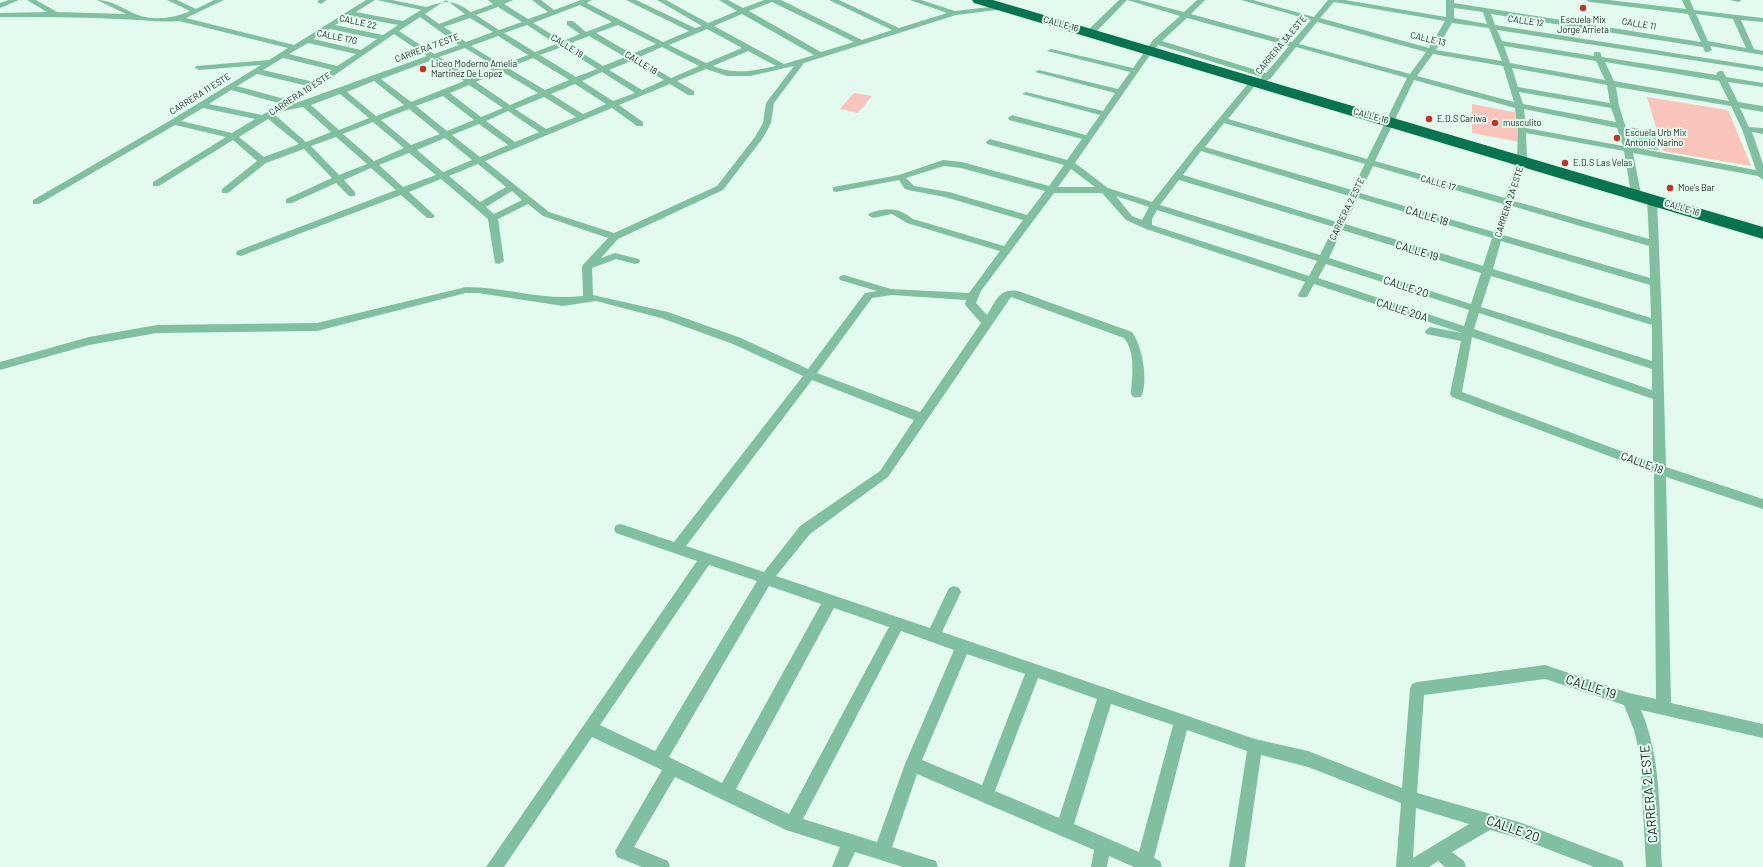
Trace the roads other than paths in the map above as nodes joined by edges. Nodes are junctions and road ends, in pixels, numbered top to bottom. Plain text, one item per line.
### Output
1 (15, 0) edge
2 (31, 0) edge
3 (171, 0) edge
4 (220, 0) edge
5 (371, 0) edge
6 (381, 0) edge
7 (442, 0) edge
8 (449, 0) edge
9 (509, 0) edge
10 (536, 0) edge
11 (590, 0) edge
12 (630, 0) edge
13 (661, 0) edge
14 (723, 0) edge
15 (770, 0) edge
16 (775, 0) edge
17 (833, 0) edge
18 (914, 0) edge
19 (971, 0) edge
20 (1123, 0) edge
21 (1131, 0) edge
22 (1202, 0) edge
23 (1245, 0) edge
24 (1332, 0) edge
25 (1590, 0) edge
26 (1686, 0) edge
27 (1734, 0) edge
28 (1738, 0) edge
29 (107, 1) edge
30 (496, 2) edge
31 (581, 3) junction
32 (1450, 3) edge
33 (976, 5) edge
34 (0, 6) edge
35 (195, 11) junction
36 (744, 11) junction
37 (1486, 11) junction
38 (424, 12) junction
39 (1692, 12) junction
40 (349, 13) junction
41 (554, 13) junction
42 (955, 13) junction
43 (57, 14) junction
44 (0, 15) edge
45 (78, 15) junction
46 (472, 15) junction
47 (1185, 15) junction
48 (690, 16) junction
49 (137, 17) junction
50 (1736, 17) junction
51 (179, 18) junction
52 (1316, 19) junction
53 (1450, 20) junction
54 (1763, 20) edge
55 (675, 21) junction
56 (529, 22) junction
57 (618, 22) junction
58 (570, 23) dead end
59 (404, 24) junction
60 (328, 26) junction
61 (708, 26) junction
62 (1491, 26) junction
63 (1586, 26) junction
64 (438, 27) junction
65 (395, 31) junction
66 (695, 31) junction
67 (899, 31) junction
68 (1091, 32) junction
69 (497, 33) junction
70 (588, 34) junction
71 (1641, 35) junction
72 (385, 38) junction
73 (306, 40) junction
74 (1592, 41) junction
75 (862, 43) junction
76 (1498, 43) junction
77 (562, 44) junction
78 (1706, 44) junction
79 (465, 45) junction
80 (662, 45) junction
81 (1294, 45) junction
82 (1152, 46) junction
83 (294, 47) junction
84 (749, 48) junction
85 (1645, 49) junction
86 (1051, 51) dead end
87 (1431, 51) junction
88 (1750, 51) junction
89 (364, 53) junction
90 (1763, 53) edge
91 (281, 56) junction
92 (533, 56) junction
93 (822, 56) junction
94 (432, 57) junction
95 (632, 57) junction
96 (1598, 59) junction
97 (1714, 61) junction
98 (270, 62) junction
99 (801, 62) junction
100 (1507, 65) junction
101 (705, 66) junction
102 (783, 67) junction
103 (199, 68) dead end
104 (501, 68) junction
105 (339, 69) junction
106 (604, 69) junction
107 (1763, 69) edge
108 (256, 71) junction
109 (1135, 71) junction
110 (1039, 72) dead end
111 (375, 78) junction
112 (1411, 78) junction
113 (1722, 78) junction
114 (576, 80) junction
115 (1261, 80) junction
116 (471, 81) junction
117 (670, 81) junction
118 (1611, 83) junction
119 (314, 85) junction
120 (1763, 85) edge
121 (230, 87) junction
122 (1514, 89) junction
123 (341, 91) junction
124 (1121, 92) junction
125 (444, 93) junction
126 (545, 93) junction
127 (641, 93) junction
128 (691, 93) dead end
129 (1026, 94) dead end
130 (1733, 102) junction
131 (288, 103) junction
132 (305, 104) junction
133 (613, 104) junction
134 (1763, 104) edge
135 (202, 105) junction
136 (410, 105) junction
137 (1519, 106) junction
138 (1616, 106) junction
139 (509, 108) junction
140 (1763, 109) edge
141 (279, 110) junction
142 (1105, 114) junction
143 (266, 116) junction
144 (583, 118) junction
145 (1012, 118) dead end
146 (374, 119) junction
147 (481, 120) junction
148 (1223, 120) junction
149 (174, 122) junction
150 (1390, 122) junction
151 (640, 124) dead end
152 (1621, 126) junction
153 (1746, 129) junction
154 (1522, 130) junction
155 (1763, 132) edge
156 (338, 133) junction
157 (546, 133) junction
158 (448, 134) junction
159 (233, 136) junction
160 (1088, 138) junction
161 (990, 142) dead end
162 (306, 146) junction
163 (515, 146) junction
164 (1199, 148) junction
165 (1753, 148) junction
166 (413, 149) junction
167 (1628, 149) junction
168 (1763, 149) edge
169 (480, 160) junction
170 (1522, 160) junction
171 (263, 161) junction
172 (1070, 164) junction
173 (1369, 164) junction
174 (374, 165) junction
175 (444, 175) junction
176 (1763, 175) edge
177 (1177, 176) junction
178 (902, 177) junction
179 (338, 179) junction
180 (156, 184) dead end
181 (512, 187) junction
182 (836, 189) dead end
183 (1051, 190) junction
184 (1105, 190) junction
185 (225, 191) dead end
186 (403, 191) junction
187 (352, 194) dead end
188 (1636, 194) junction
189 (1354, 195) junction
190 (1652, 199) junction
191 (529, 200) junction
192 (289, 201) dead end
193 (36, 202) dead end
194 (1508, 203) junction
195 (1155, 205) junction
196 (479, 207) junction
197 (873, 215) dead end
198 (430, 216) dead end
199 (493, 218) junction
200 (1030, 219) junction
201 (1146, 225) junction
202 (1339, 227) junction
203 (1763, 233) edge
204 (615, 237) junction
205 (1497, 237) junction
206 (1654, 244) junction
207 (1007, 250) junction
208 (241, 253) dead end
209 (1323, 260) junction
210 (499, 261) dead end
211 (635, 261) dead end
212 (587, 266) junction
213 (1486, 272) junction
214 (844, 278) dead end
215 (1312, 280) junction
216 (1655, 282) junction
217 (892, 292) junction
218 (1303, 295) dead end
219 (973, 297) junction
220 (588, 298) junction
221 (1475, 310) junction
222 (987, 322) junction
223 (1657, 323) junction
224 (1430, 331) dead end
225 (1467, 335) junction
226 (0, 366) edge
227 (1658, 367) junction
228 (810, 375) junction
229 (1137, 394) dead end
230 (1456, 394) joint
231 (1657, 396) junction
232 (922, 418) junction
233 (1658, 470) junction
234 (1763, 504) edge
235 (621, 529) dead end
236 (677, 548) junction
237 (706, 558) junction
238 (766, 579) junction
239 (954, 592) dead end
240 (830, 601) junction
241 (898, 624) junction
242 (933, 636) junction
243 (963, 646) junction
244 (1034, 670) junction
245 (1106, 695) junction
246 (1629, 700) junction
247 (1664, 707) junction
248 (1182, 721) junction
249 (590, 728) junction
250 (1763, 731) edge
251 (1255, 746) junction
252 (658, 760) junction
253 (913, 764) junction
254 (672, 768) junction
255 (725, 793) junction
256 (986, 795) junction
257 (1408, 798) junction
258 (1490, 821) junction
259 (792, 824) junction
260 (1064, 829) junction
261 (850, 843) junction
262 (1103, 846) junction
263 (1438, 851) junction
264 (882, 852) junction
265 (1149, 865) edge
266 (494, 867) edge
267 (662, 867) edge
268 (840, 867) edge
269 (930, 867) edge
270 (1099, 867) edge
271 (1237, 867) edge
272 (1404, 867) edge
273 (1415, 867) edge
274 (1458, 867) edge
275 (1616, 867) edge
276 (1654, 867) edge

1 - 34 street
2 - 43 street
3 - 35 street
4 - 35 street
5 - 40 street, CARRERA 11 ESTE
6 - 38 street
7 - 38 street, CARRERA 10 ESTE
8 - 46 street
9 - 30 street
10 - 41 street
11 - 31 street, CARRERA 7 ESTE
12 - 55 street
13 - 48 street
14 - 36 street
15 - 36 street
16 - 75 street
17 - 67 street
18 - 42 street
19 - 33 street
20 - 68 street
21 - 47 street
22 - 47 street
23 - 52 street, CALLE 13
24 - 52 street, CARRERA 3A ESTE
24 - 53 street, CALLE 12
25 - 39 street
26 - 39 street
27 - 28 street
29 - 45 street
29 - 49 street
30 - 46 street
30 - 56 street, CALLE 19
31 - 41 street, CARRERA 7 ESTE
31 - 57 street
32 - 37 street, CALLE 11
32 - 53 street
33 - 42 street
33 - 68 highway, CALLE 16
35 - 51 street
36 - 61 street
36 - 93 street
37 - 62 street, CARRERA 2A ESTE
37 - 63 street, CALLE 11
38 - 59 street, CARRERA 10 ESTE
38 - 64 street
39 - 50 street
39 - 78 street
40 - 59 street
40 - 60 street, CARRERA 11 ESTE
41 - 56 street, CARRERA 7 ESTE
42 - 67 street
43 - 44 street
43 - 45 street
45 - 49 street
46 - 64 street
46 - 69 street
47 - 81 street
47 - 82 street
48 - 55 street
48 - 61 street
49 - 51 street
50 - 54 street
50 - 88 street
51 - 83 street
52 - 81 street, CARRERA 3A ESTE
52 - 87 street, CALLE 13
53 - 62 street, CALLE 12
53 - 87 street, CARRERA 2 ESTE
55 - 66 street
56 - 69 street, CARRERA 7 ESTE
56 - 77 street, CALLE 19
57 - 70 street
57 - 80 street
58 - 70 street, CALLE 18
59 - 65 street, CARRERA 10 ESTE
60 - 72 street, CALLE 22
60 - 73 street, CARRERA 11 ESTE
61 - 66 street
61 - 84 street
62 - 74 street, CALLE 12
62 - 76 street, CARRERA 2A ESTE
63 - 71 street, CALLE 11
63 - 74 street
64 - 79 street
65 - 72 street, CARRERA 10 ESTE
65 - 94 street
66 - 80 street
67 - 75 street
68 - 82 highway, CALLE 16
69 - 79 street, CARRERA 7 ESTE
69 - 92 street
70 - 77 street
70 - 95 street, CALLE 18
71 - 78 street, CALLE 11
71 - 85 street
72 - 89 street, CARRERA 10 ESTE
73 - 83 street, CARRERA 11 ESTE
73 - 89 street, CALLE 17G
74 - 85 street, CALLE 12
74 - 96 street
75 - 93 street
76 - 96 street
76 - 100 street, CARRERA 2A ESTE
77 - 92 street
77 - 106 street, CALLE 19
78 - 88 street, CALLE 11
78 - 97 street
79 - 94 street, CARRERA 7 ESTE
79 - 104 street
80 - 95 street
80 - 101 street
81 - 112 street
81 - 115 street, CARRERA 3A ESTE
82 - 109 street
82 - 115 highway, CALLE 16
83 - 91 street, CARRERA 11 ESTE
84 - 101 street
84 - 102 street
85 - 97 street, CALLE 12
86 - 109 street
87 - 100 street, CALLE 13
87 - 112 street, CARRERA 2 ESTE
88 - 90 street, CALLE 11
89 - 105 street, CARRERA 10 ESTE
91 - 98 street, CARRERA 11 ESTE
91 - 105 street
92 - 104 street
92 - 114 street
93 - 99 street
94 - 111 street, CARRERA 7 ESTE
94 - 116 street
95 - 106 street
95 - 117 street, CALLE 18
96 - 113 street
96 - 118 street
97 - 107 street, CALLE 12
97 - 113 street
98 - 103 street
98 - 108 street, CARRERA 11 ESTE
99 - 102 street
99 - 204 street
100 - 118 street, CALLE 13
100 - 122 street, CARRERA 2A ESTE
101 - 102 street
101 - 117 street
104 - 116 street
104 - 126 street
105 - 119 street, CARRERA 10 ESTE
106 - 114 street
106 - 127 street, CALLE 19
108 - 119 street
108 - 121 street, CARRERA 11 ESTE
109 - 124 street
110 - 124 street
111 - 123 street, CARRERA 7 ESTE
111 - 136 street
112 - 137 street
112 - 150 street, CARRERA 2 ESTE
113 - 120 street
113 - 130 street
114 - 126 street
114 - 133 street
115 - 148 street, CARRERA 3A ESTE
115 - 150 highway, CALLE 16
116 - 125 street
116 - 139 street
117 - 127 street
117 - 128 street, CALLE 18
118 - 130 street, CALLE 13
118 - 138 street
119 - 131 street, CARRERA 10 ESTE
121 - 131 street
121 - 135 street, CARRERA 11 ESTE
122 - 137 street, CARRERA 2A ESTE
122 - 138 street
123 - 132 street, CARRERA 7 ESTE
123 - 146 street
124 - 142 street
125 - 136 street
125 - 147 street
126 - 139 street
126 - 144 street
127 - 133 street
129 - 142 street
130 - 134 street, CALLE 13
130 - 140 street, CALLE 13
130 - 153 street
131 - 141 street, CARRERA 10 ESTE
132 - 141 street, CARRERA 7 ESTE
132 - 156 street
133 - 144 street
133 - 151 street
135 - 143 street
135 - 149 street, CARRERA 11 ESTE
136 - 146 street
136 - 158 street
137 - 152 street
137 - 154 street, CARRERA 2A ESTE
138 - 152 street
139 - 147 street
139 - 157 street
141 - 143 street, CARRERA 10 ESTE
142 - 160 street
143 - 159 street, CARRERA 10 ESTE
143 - 162 street
144 - 157 street
145 - 160 street
146 - 156 street
146 - 166 street
147 - 158 street
147 - 163 street
148 - 164 street, CARRERA 3A ESTE
148 - 173 street, CALLE 17
149 - 159 street
149 - 193 street, CARRERA 11 ESTE
150 - 170 highway, CALLE 16
150 - 173 street, CARRERA 2 ESTE
152 - 167 street
153 - 155 street
153 - 165 street
154 - 167 street
154 - 170 street, CARRERA 2A ESTE
156 - 162 street
156 - 174 street
157 - 163 street
158 - 166 street
158 - 169 street
159 - 171 street
159 - 180 street, CARRERA 10 ESTE
160 - 172 street
161 - 172 street
162 - 171 street
162 - 179 street
163 - 169 street
164 - 177 street, CARRERA 3A ESTE
164 - 189 street, CALLE 18
165 - 168 street
165 - 176 street
166 - 174 street
166 - 175 street
167 - 176 street
167 - 188 street
169 - 175 street
169 - 181 street
170 - 188 highway, CALLE 16
170 - 194 street, CARRERA 2A ESTE
171 - 185 street
172 - 183 street
172 - 184 street
173 - 189 street, CARRERA 2 ESTE
173 - 194 street, CALLE 17
174 - 179 street
174 - 186 street
175 - 186 street
175 - 196 street
177 - 195 street, CARRERA 3A ESTE
177 - 202 street, CALLE 19
178 - 182 street
178 - 183 street
178 - 200 street
179 - 187 street
179 - 192 street
181 - 191 street
181 - 196 street
183 - 184 street
183 - 200 street
184 - 195 street, CALLE 20
184 - 201 street, CALLE 20A
186 - 198 street
186 - 208 street
188 - 190 highway, CALLE 16
189 - 202 street, CARRERA 2 ESTE
189 - 205 street, CALLE 18
190 - 203 highway, CALLE 16
190 - 206 street
191 - 199 street
191 - 204 street
194 - 205 street, CARRERA 2A ESTE
194 - 206 street, CALLE 17
195 - 201 street, CARRERA 3A ESTE
195 - 209 street, CALLE 20
196 - 199 street
197 - 207 street
199 - 210 street
200 - 207 street
201 - 215 street, CALLE 20A
202 - 209 street, CARRERA 2 ESTE
202 - 213 street, CALLE 19
204 - 212 street
205 - 213 street, CARRERA 2A ESTE
205 - 216 street, CALLE 18
206 - 216 street
207 - 219 street
209 - 215 street, CARRERA 2 ESTE
209 - 221 street, CALLE 20
211 - 212 street
212 - 220 street
213 - 221 street, CARRERA 2A ESTE
213 - 223 street, CALLE 19
214 - 217 street
215 - 218 street, CARRERA 2 ESTE
215 - 225 street, CALLE 20A
216 - 223 street
217 - 219 street
217 - 228 street
219 - 222 street
220 - 226 street
220 - 228 street
221 - 225 street, CARRERA 2A ESTE
221 - 227 street, CALLE 20
222 - 229 street
222 - 232 street
223 - 227 street
224 - 225 street
225 - 230 street, CARRERA 2A ESTE
225 - 231 street, CALLE 20A
227 - 231 street
228 - 232 street
228 - 236 street
230 - 233 street, CALLE 18
231 - 233 street
232 - 238 street
233 - 234 street, CALLE 18
233 - 247 street
235 - 236 street, CALLE 20
236 - 237 street, CALLE 20
237 - 238 street, CALLE 20
237 - 249 street
238 - 240 street, CALLE 20
238 - 252 street
239 - 242 street
240 - 241 street, CALLE 20
240 - 255 street
241 - 242 street, CALLE 20
241 - 259 street
242 - 243 street, CALLE 20
243 - 244 street, CALLE 20
243 - 253 street
244 - 245 street, CALLE 20
244 - 256 street
245 - 248 street, CALLE 20
245 - 260 street
246 - 247 street, CALLE 19
246 - 257 street, CALLE 19
246 - 276 street, CARRERA 2 ESTE
247 - 250 street, CALLE 19
248 - 251 street, CALLE 20
248 - 265 street
249 - 252 street
249 - 266 street
251 - 257 street, CALLE 20
251 - 271 street
252 - 254 street
253 - 256 street
253 - 264 street
254 - 255 street
254 - 267 street
255 - 259 street
256 - 260 street
257 - 258 street, CALLE 20
257 - 272 street
258 - 263 street
258 - 275 street, CALLE 20
259 - 261 street
260 - 262 street
261 - 264 street
261 - 268 street
262 - 265 street
262 - 270 street
263 - 273 street
263 - 274 street
264 - 269 street

